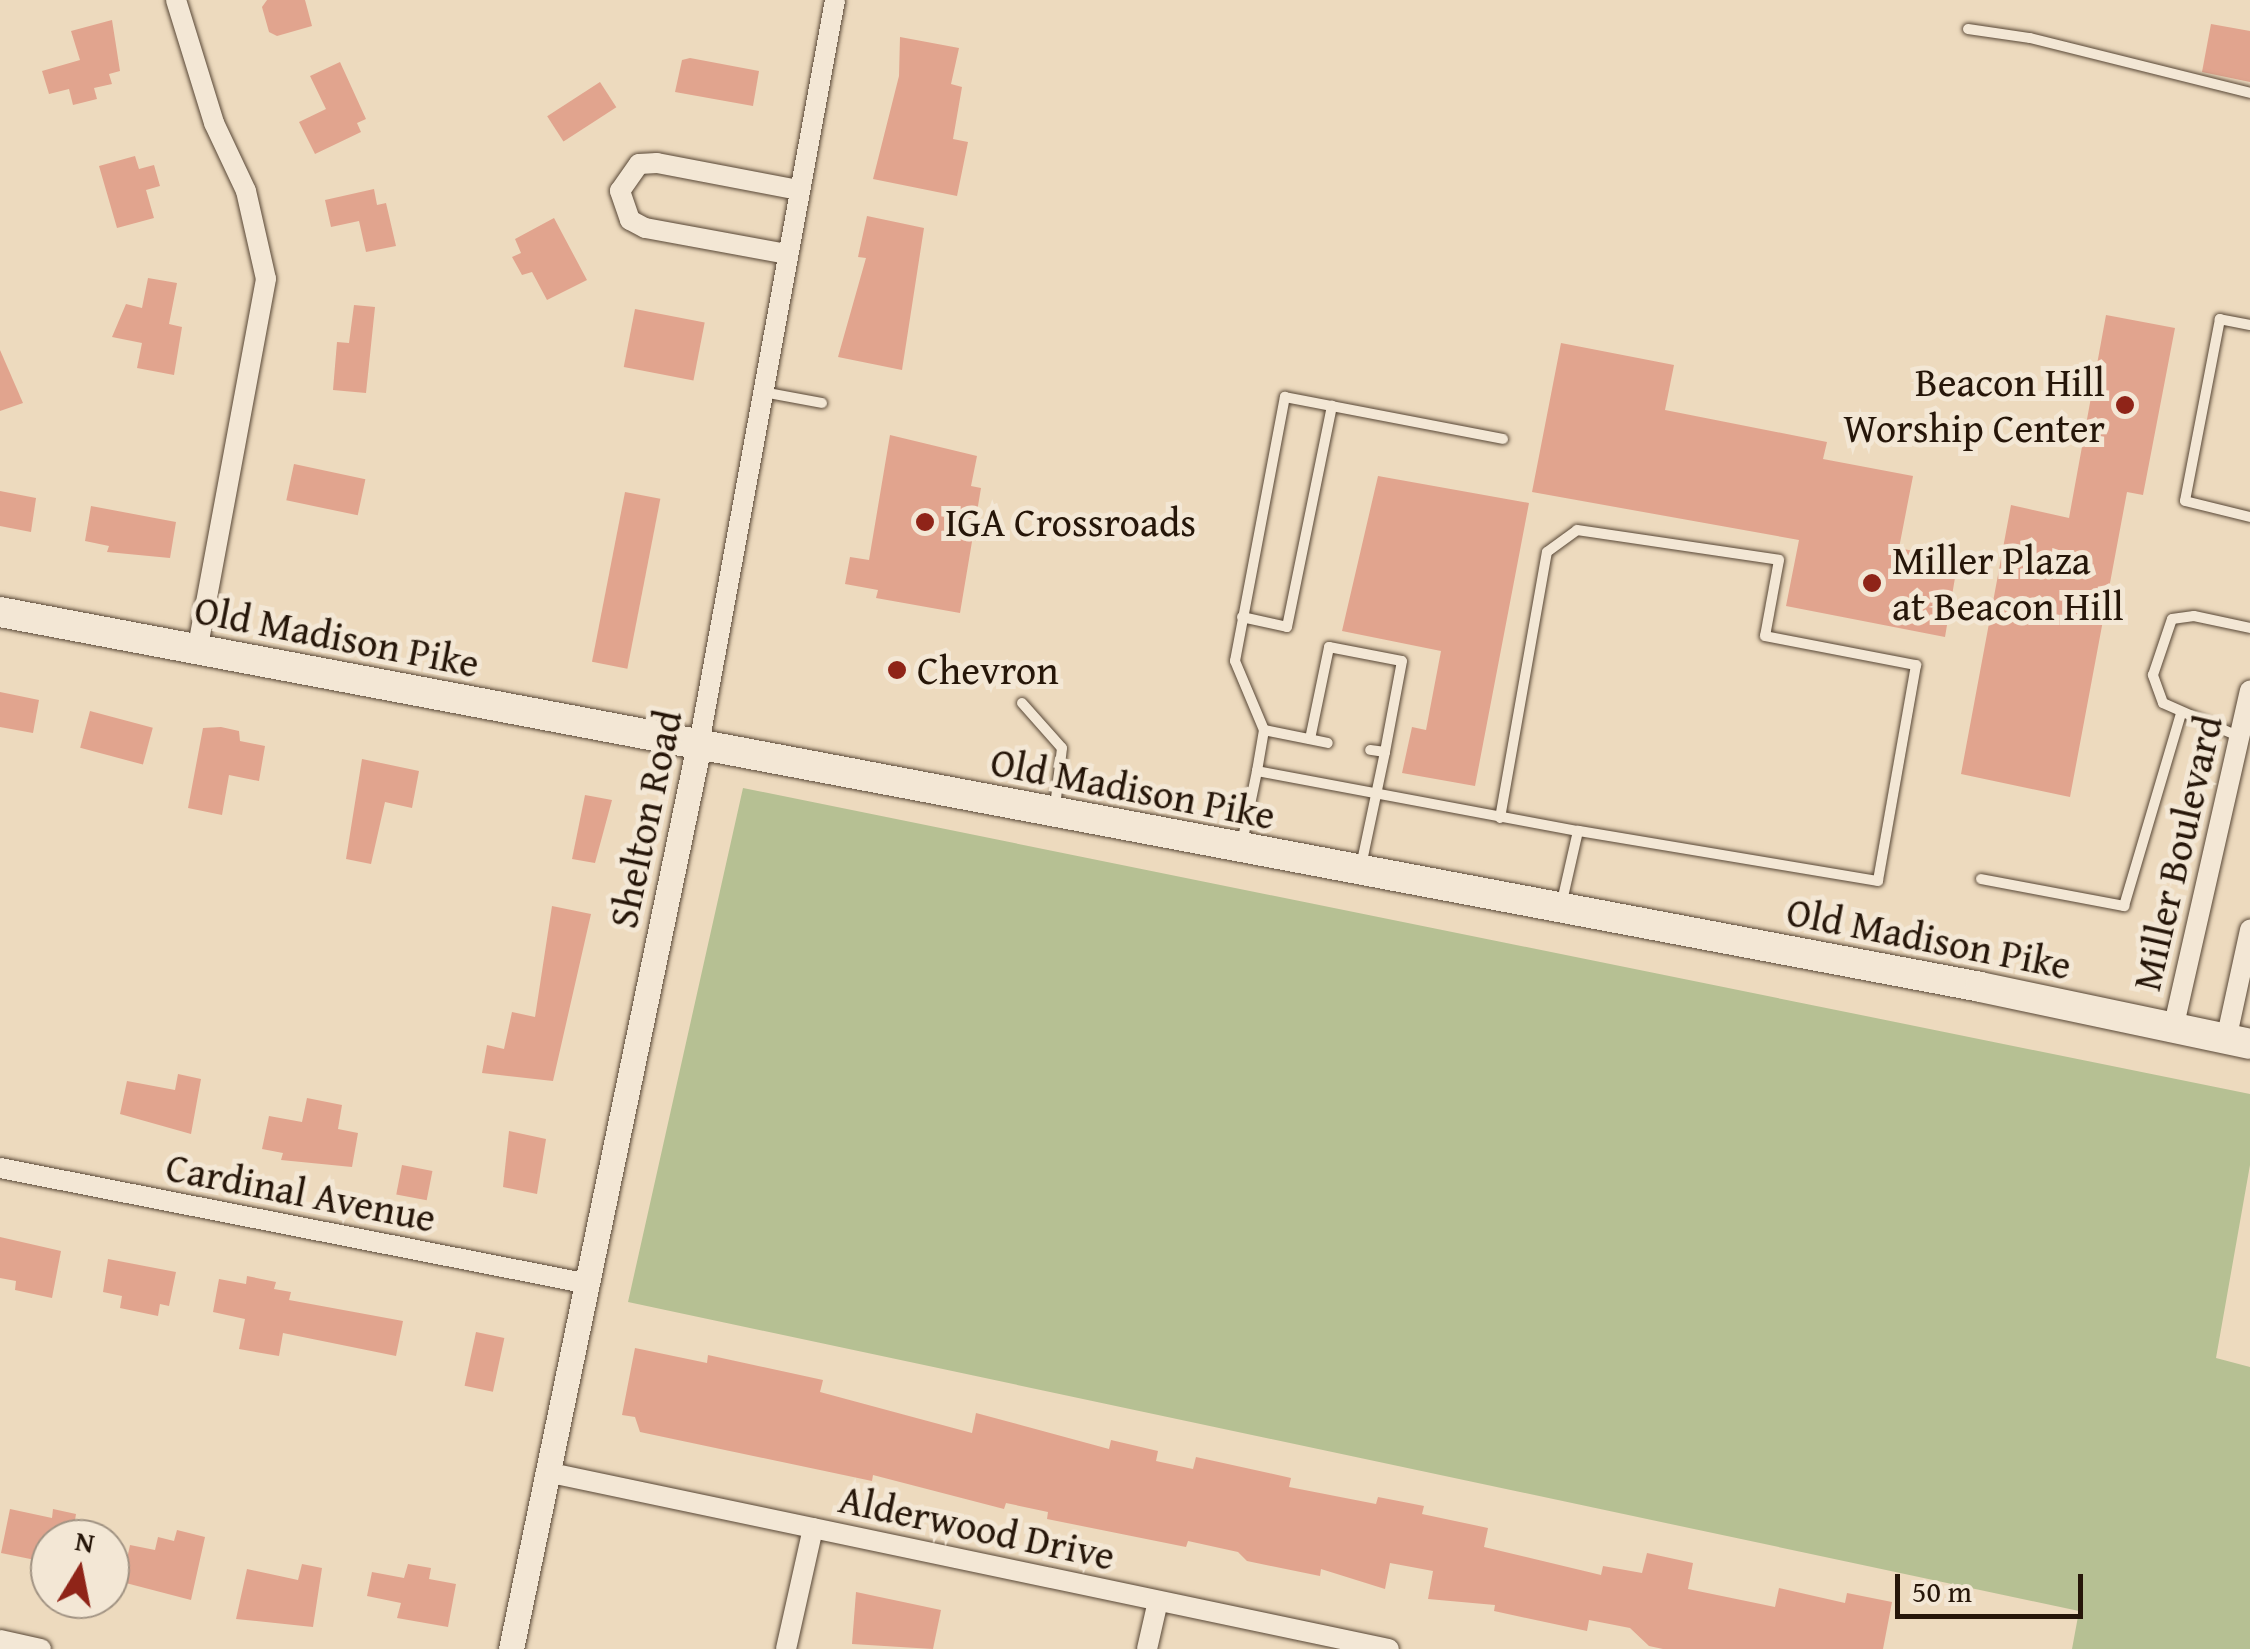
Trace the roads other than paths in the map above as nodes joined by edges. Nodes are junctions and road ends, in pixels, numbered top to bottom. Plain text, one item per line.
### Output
1 (176, 0) edge
2 (835, 0) edge
3 (1968, 29) dead end
4 (2250, 93) edge
5 (798, 190) junction
6 (787, 254) junction
7 (2250, 325) edge
8 (762, 392) junction
9 (822, 403) dead end
10 (1332, 406) junction
11 (1503, 439) dead end
12 (2250, 518) edge
13 (0, 612) edge
14 (1242, 617) junction
15 (2250, 628) edge
16 (197, 650) junction
17 (2250, 692) edge
18 (1022, 703) dead end
19 (2181, 713) junction
20 (1264, 730) junction
21 (2245, 738) edge
22 (1310, 739) junction
23 (1328, 743) dead end
24 (699, 744) junction
25 (1370, 750) dead end
26 (1385, 752) junction
27 (1257, 771) junction
28 (1376, 795) junction
29 (1054, 813) junction
30 (1500, 818) junction
31 (1578, 831) junction
32 (1241, 849) junction
33 (1360, 872) junction
34 (1981, 879) dead end
35 (1560, 908) junction
36 (2250, 930) edge
37 (2172, 1029) junction
38 (2238, 1042) edge
39 (0, 1168) edge
40 (589, 1284) junction
41 (550, 1473) junction
42 (812, 1528) junction
43 (1158, 1600) junction
44 (0, 1640) edge
45 (41, 1649) edge
46 (511, 1649) edge
47 (786, 1649) edge
48 (1147, 1649) edge
49 (1389, 1649) edge

1 - 16 street
2 - 5 street, Shelton Road
3 - 4 lane
5 - 6 street, Shelton Road
5 - 6 street
6 - 8 street, Shelton Road
7 - 12 lane
8 - 9 lane
8 - 24 street, Shelton Road
10 - 11 lane
10 - 14 lane
10 - 14 lane
13 - 16 main road, Old Madison Pike
14 - 20 lane
15 - 19 lane
16 - 24 main road, Old Madison Pike
17 - 21 street, Miller Boulevard
18 - 29 lane
19 - 21 lane
19 - 34 lane
20 - 22 lane
20 - 27 lane
21 - 37 street, Miller Boulevard
22 - 23 lane
22 - 26 lane
24 - 29 main road, Old Madison Pike
24 - 40 street, Shelton Road
25 - 26 lane
26 - 28 lane
27 - 28 lane
27 - 32 lane
28 - 30 lane
28 - 33 lane
29 - 32 main road, Old Madison Pike
30 - 31 lane
30 - 31 lane
31 - 35 lane
32 - 33 main road, Old Madison Pike
33 - 35 main road, Old Madison Pike
35 - 37 main road, Old Madison Pike
36 - 38 street
37 - 38 main road, Old Madison Pike
39 - 40 street, Cardinal Avenue
40 - 41 street, Shelton Road
41 - 42 street, Alderwood Drive
41 - 46 street, Shelton Road
42 - 43 street, Alderwood Drive
42 - 47 street
43 - 48 street
43 - 49 street, Alderwood Drive
44 - 45 street

